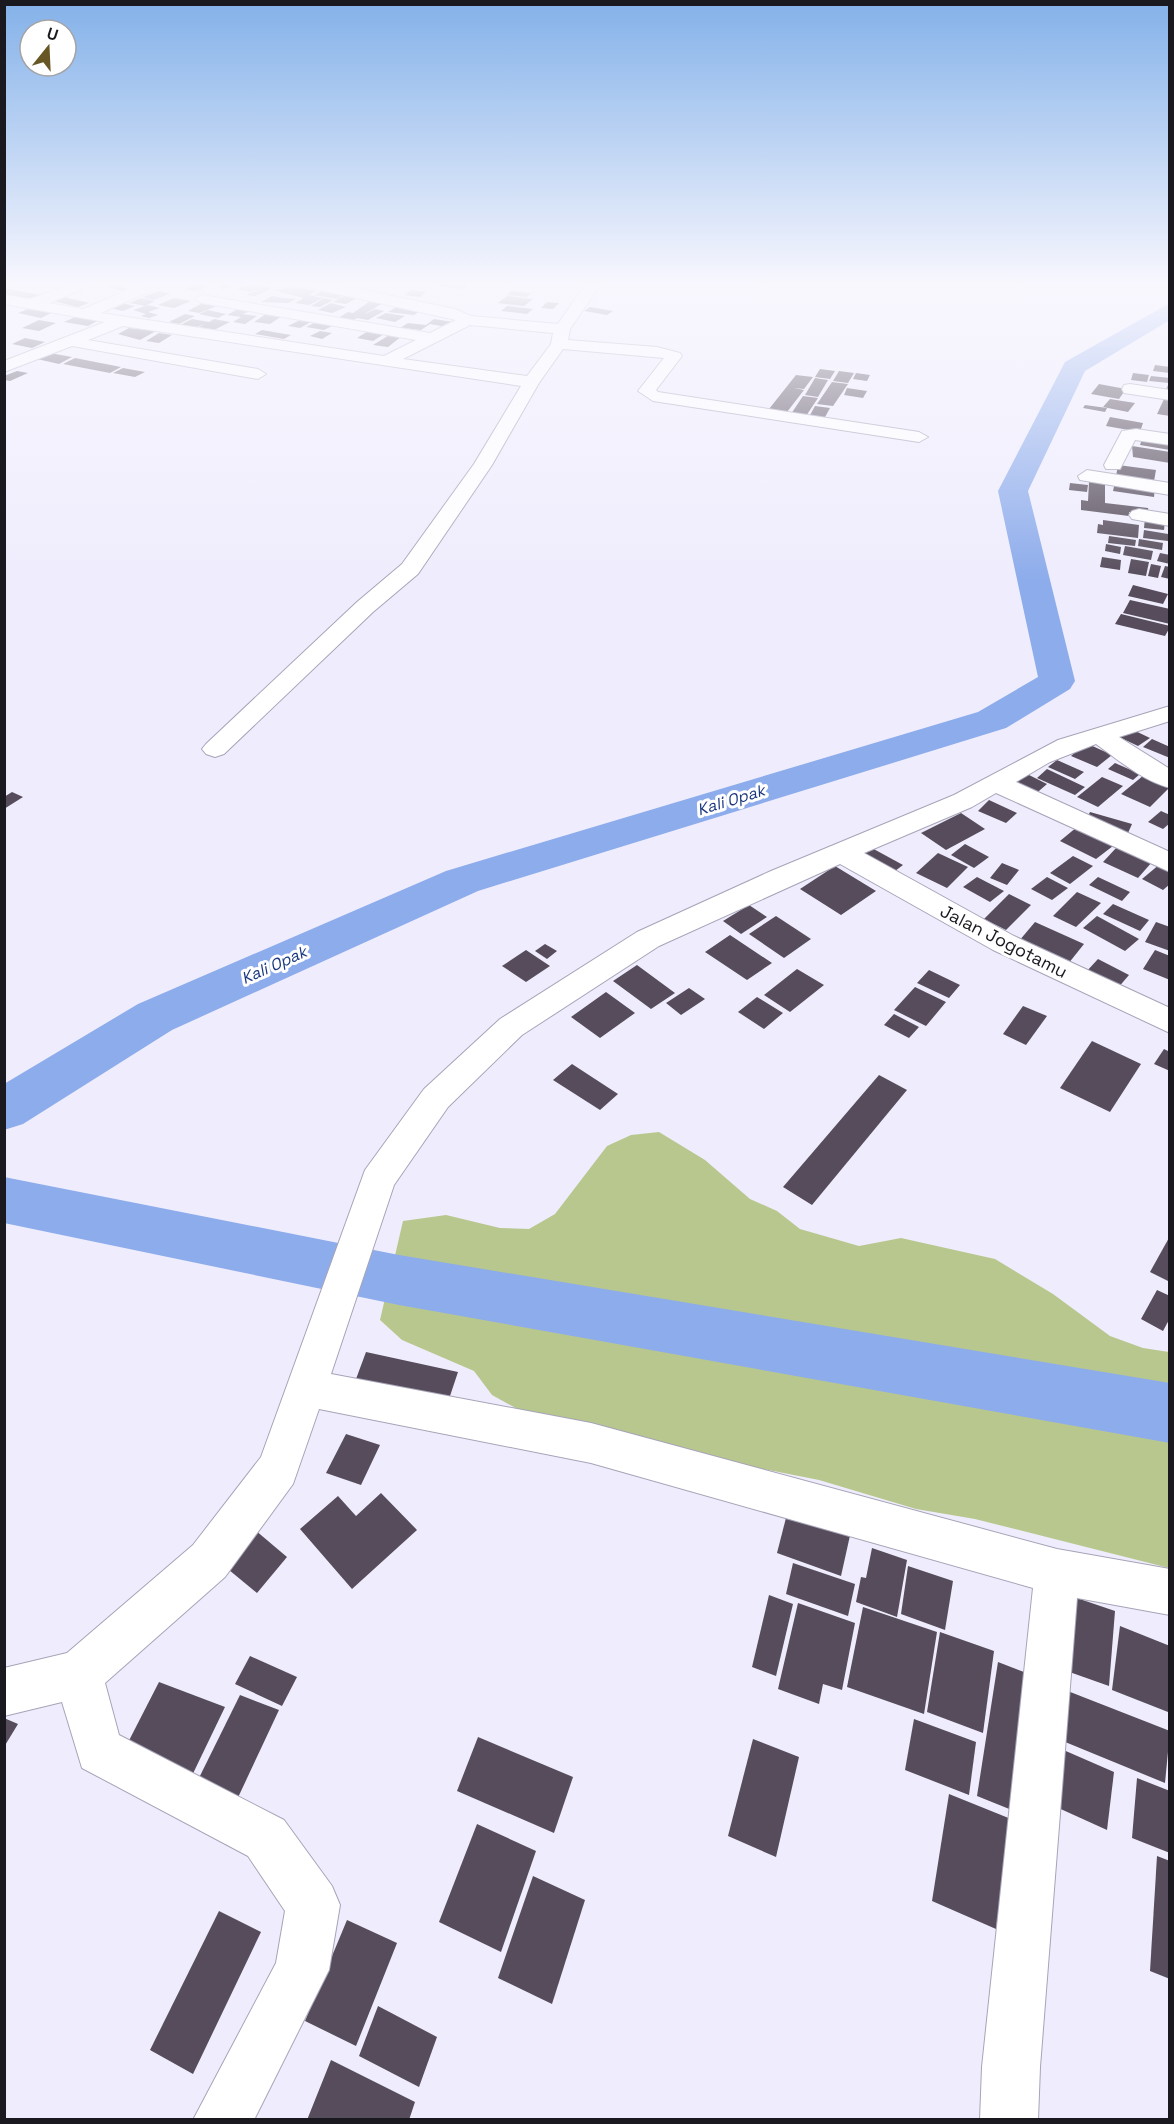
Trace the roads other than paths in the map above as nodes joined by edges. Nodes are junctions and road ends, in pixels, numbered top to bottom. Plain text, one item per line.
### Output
1 (525, 381) edge
2 (654, 381) edge
3 (531, 382) joint
4 (1130, 389) dead end
5 (1170, 395) edge
6 (919, 437) dead end
7 (1170, 440) edge
8 (1113, 465) dead end
9 (1087, 476) dead end
10 (1170, 489) edge
11 (1139, 515) dead end
12 (1170, 520) edge
13 (1170, 713) edge
14 (1099, 734) junction
15 (215, 749) dead end
16 (1170, 780) edge
17 (996, 783) junction
18 (843, 853) junction
19 (1170, 863) edge
20 (1170, 1022) edge
21 (307, 1388) junction
22 (1058, 1572) junction
23 (1170, 1592) edge
24 (79, 1674) junction
25 (4, 1692) edge
26 (222, 2120) edge
27 (1009, 2120) edge

1 - 3 street
2 - 6 street
3 - 15 street
4 - 5 street
7 - 8 street
9 - 10 street
11 - 12 street
13 - 14 street
14 - 16 street
14 - 17 street
17 - 18 street
17 - 19 street
18 - 20 street, Jalan Jogotamu
18 - 21 street
21 - 22 street
21 - 24 street
22 - 23 street
22 - 27 street
24 - 25 street
24 - 26 street

